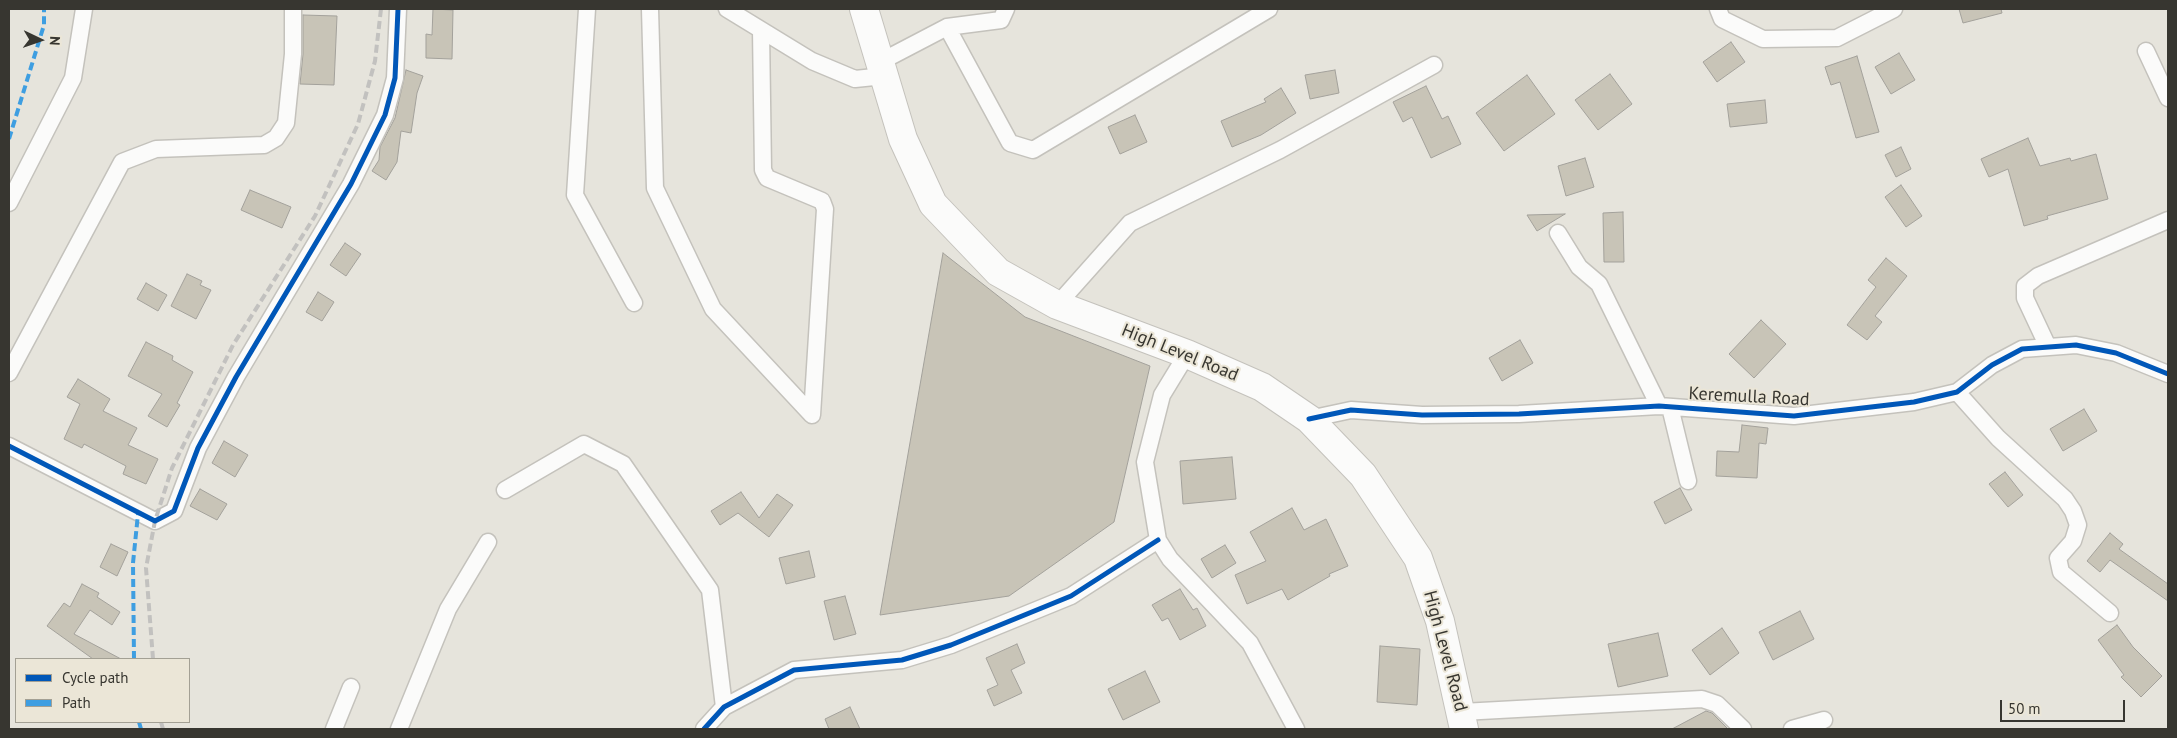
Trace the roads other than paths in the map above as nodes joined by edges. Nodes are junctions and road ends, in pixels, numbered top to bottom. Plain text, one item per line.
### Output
1 (84, 9) edge
2 (293, 9) edge
3 (398, 9) edge
4 (587, 9) edge
5 (650, 9) edge
6 (727, 9) edge
7 (864, 9) edge
8 (1006, 9) edge
9 (1270, 9) edge
10 (1718, 9) edge
11 (1894, 9) edge
12 (947, 27) junction
13 (761, 30) junction
14 (2146, 51) dead end
15 (1434, 65) dead end
16 (882, 69) junction
17 (2168, 98) edge
18 (9, 203) edge
19 (2168, 220) edge
20 (1558, 232) dead end
21 (634, 303) dead end
22 (1057, 305) junction
23 (2048, 347) junction
24 (1186, 354) junction
25 (9, 373) edge
26 (2168, 374) edge
27 (1957, 392) junction
28 (1664, 407) junction
29 (1309, 419) junction
30 (9, 446) edge
31 (1688, 481) dead end
32 (505, 490) dead end
33 (1158, 540) junction
34 (488, 542) dead end
35 (2110, 613) dead end
36 (351, 687) dead end
37 (724, 707) junction
38 (1824, 720) dead end
39 (1463, 721) edge
40 (334, 729) edge
41 (399, 729) edge
42 (704, 729) edge
43 (1296, 729) edge
44 (1743, 729) edge
45 (1792, 729) edge

1 - 18 street
2 - 25 street
3 - 30 street
4 - 21 street
5 - 13 street
6 - 13 street
7 - 16 highway, High Level Road
8 - 12 street
9 - 12 street
10 - 11 street
12 - 16 street
13 - 16 street
14 - 17 street
15 - 22 street
16 - 22 highway, High Level Road
19 - 23 street
20 - 28 street
22 - 24 highway, High Level Road
23 - 26 street, Keremulla Road
23 - 27 street, Keremulla Road
24 - 29 highway, High Level Road
24 - 33 street
27 - 28 street, Keremulla Road
27 - 35 street
28 - 29 street, Keremulla Road
28 - 31 street
29 - 39 highway, High Level Road
32 - 37 street
33 - 37 street
33 - 43 street
34 - 41 street
36 - 40 street
37 - 42 street
38 - 45 street
39 - 44 street

